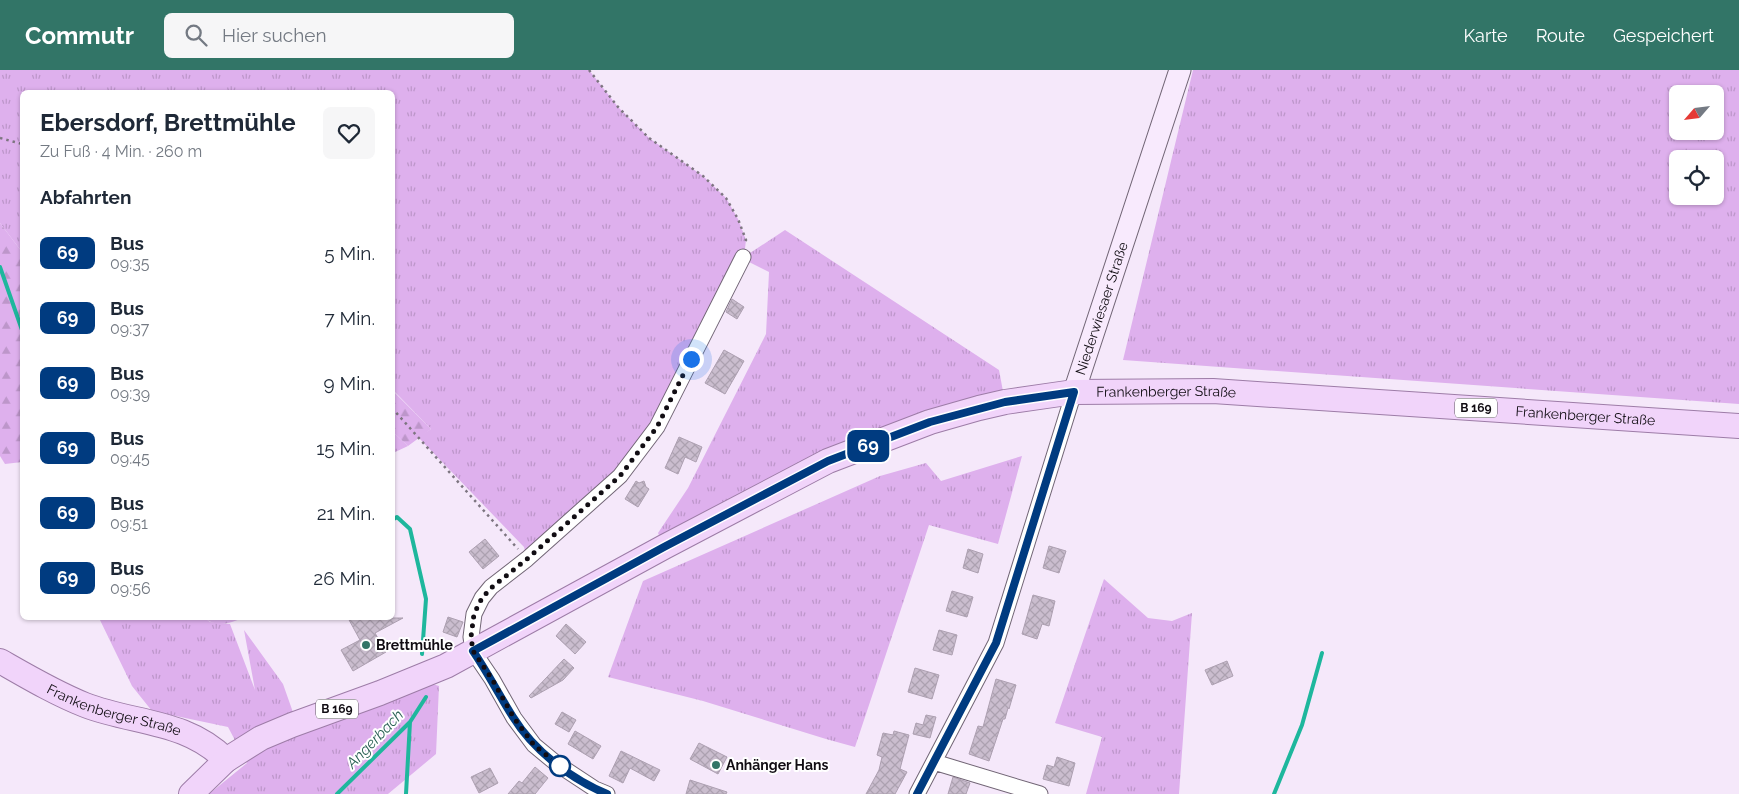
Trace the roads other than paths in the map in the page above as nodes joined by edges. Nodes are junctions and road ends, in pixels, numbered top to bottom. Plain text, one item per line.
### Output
1 (1180, 70) edge
2 (744, 257) road end
3 (1074, 392) junction
4 (1739, 426) edge
5 (473, 651) junction
6 (0, 660) edge
7 (226, 760) junction
8 (934, 762) junction
9 (198, 788) edge
10 (607, 794) edge
11 (917, 794) edge
12 (1040, 794) edge

1 - 3 main road, Niederwiesaer Straße
2 - 5 street
3 - 4 main road, Frankenberger Straße / B 169
3 - 5 main road, Frankenberger Straße / B 169
3 - 8 street, Niederwiesaer Straße
5 - 7 main road, Frankenberger Straße / B 169
5 - 10 street
6 - 7 main road, Frankenberger Straße
7 - 9 main road, Frankenberger Straße
8 - 11 street, Niederwiesaer Straße
8 - 12 street

